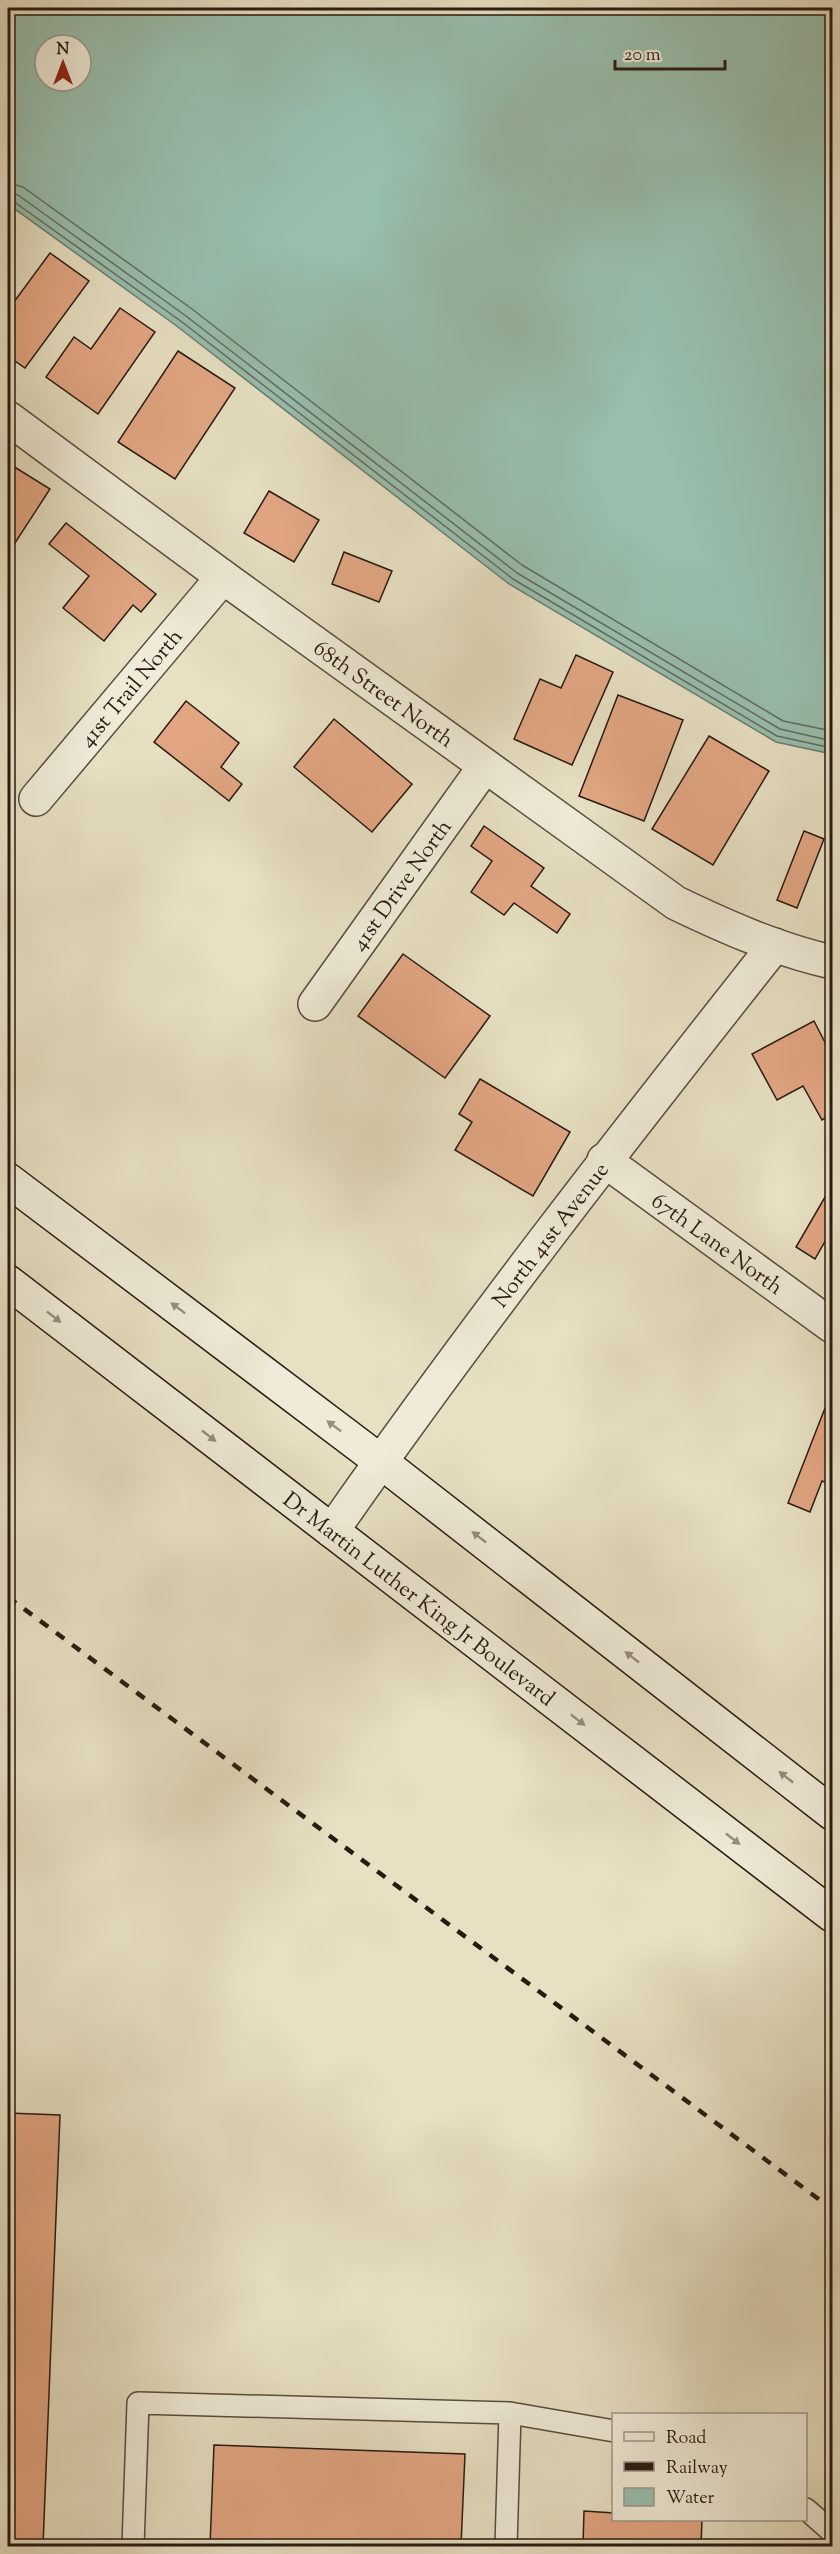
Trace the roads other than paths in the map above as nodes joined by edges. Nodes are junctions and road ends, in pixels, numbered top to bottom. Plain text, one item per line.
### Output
1 (8, 418) edge
2 (223, 578) junction
3 (485, 766) junction
4 (36, 799) dead end
5 (775, 945) junction
6 (832, 962) edge
7 (315, 1004) dead end
8 (604, 1161) junction
9 (8, 1180) edge
10 (8, 1282) edge
11 (832, 1326) edge
12 (381, 1461) junction
13 (332, 1531) junction
14 (832, 1813) edge
15 (832, 1915) edge
16 (510, 2414) junction
17 (612, 2431) edge
18 (807, 2510) edge
19 (832, 2532) edge
20 (134, 2547) edge
21 (506, 2547) edge

1 - 2 street, 68th Street North
2 - 3 street, 68th Street North
2 - 4 street, 41st Trail North
3 - 5 street, 68th Street North
3 - 7 street, 41st Drive North
5 - 6 street, 68th Street North
5 - 8 street, North 41st Avenue
8 - 11 street, 67th Lane North
8 - 12 street, North 41st Avenue
12 -> 9 street
10 -> 13 street, Dr Martin Luther King Jr Boulevard
12 - 13 street, North 41st Avenue
14 -> 12 street
13 -> 15 street, Dr Martin Luther King Jr Boulevard
16 - 17 lane
16 - 20 lane
16 - 21 lane
18 - 19 lane

